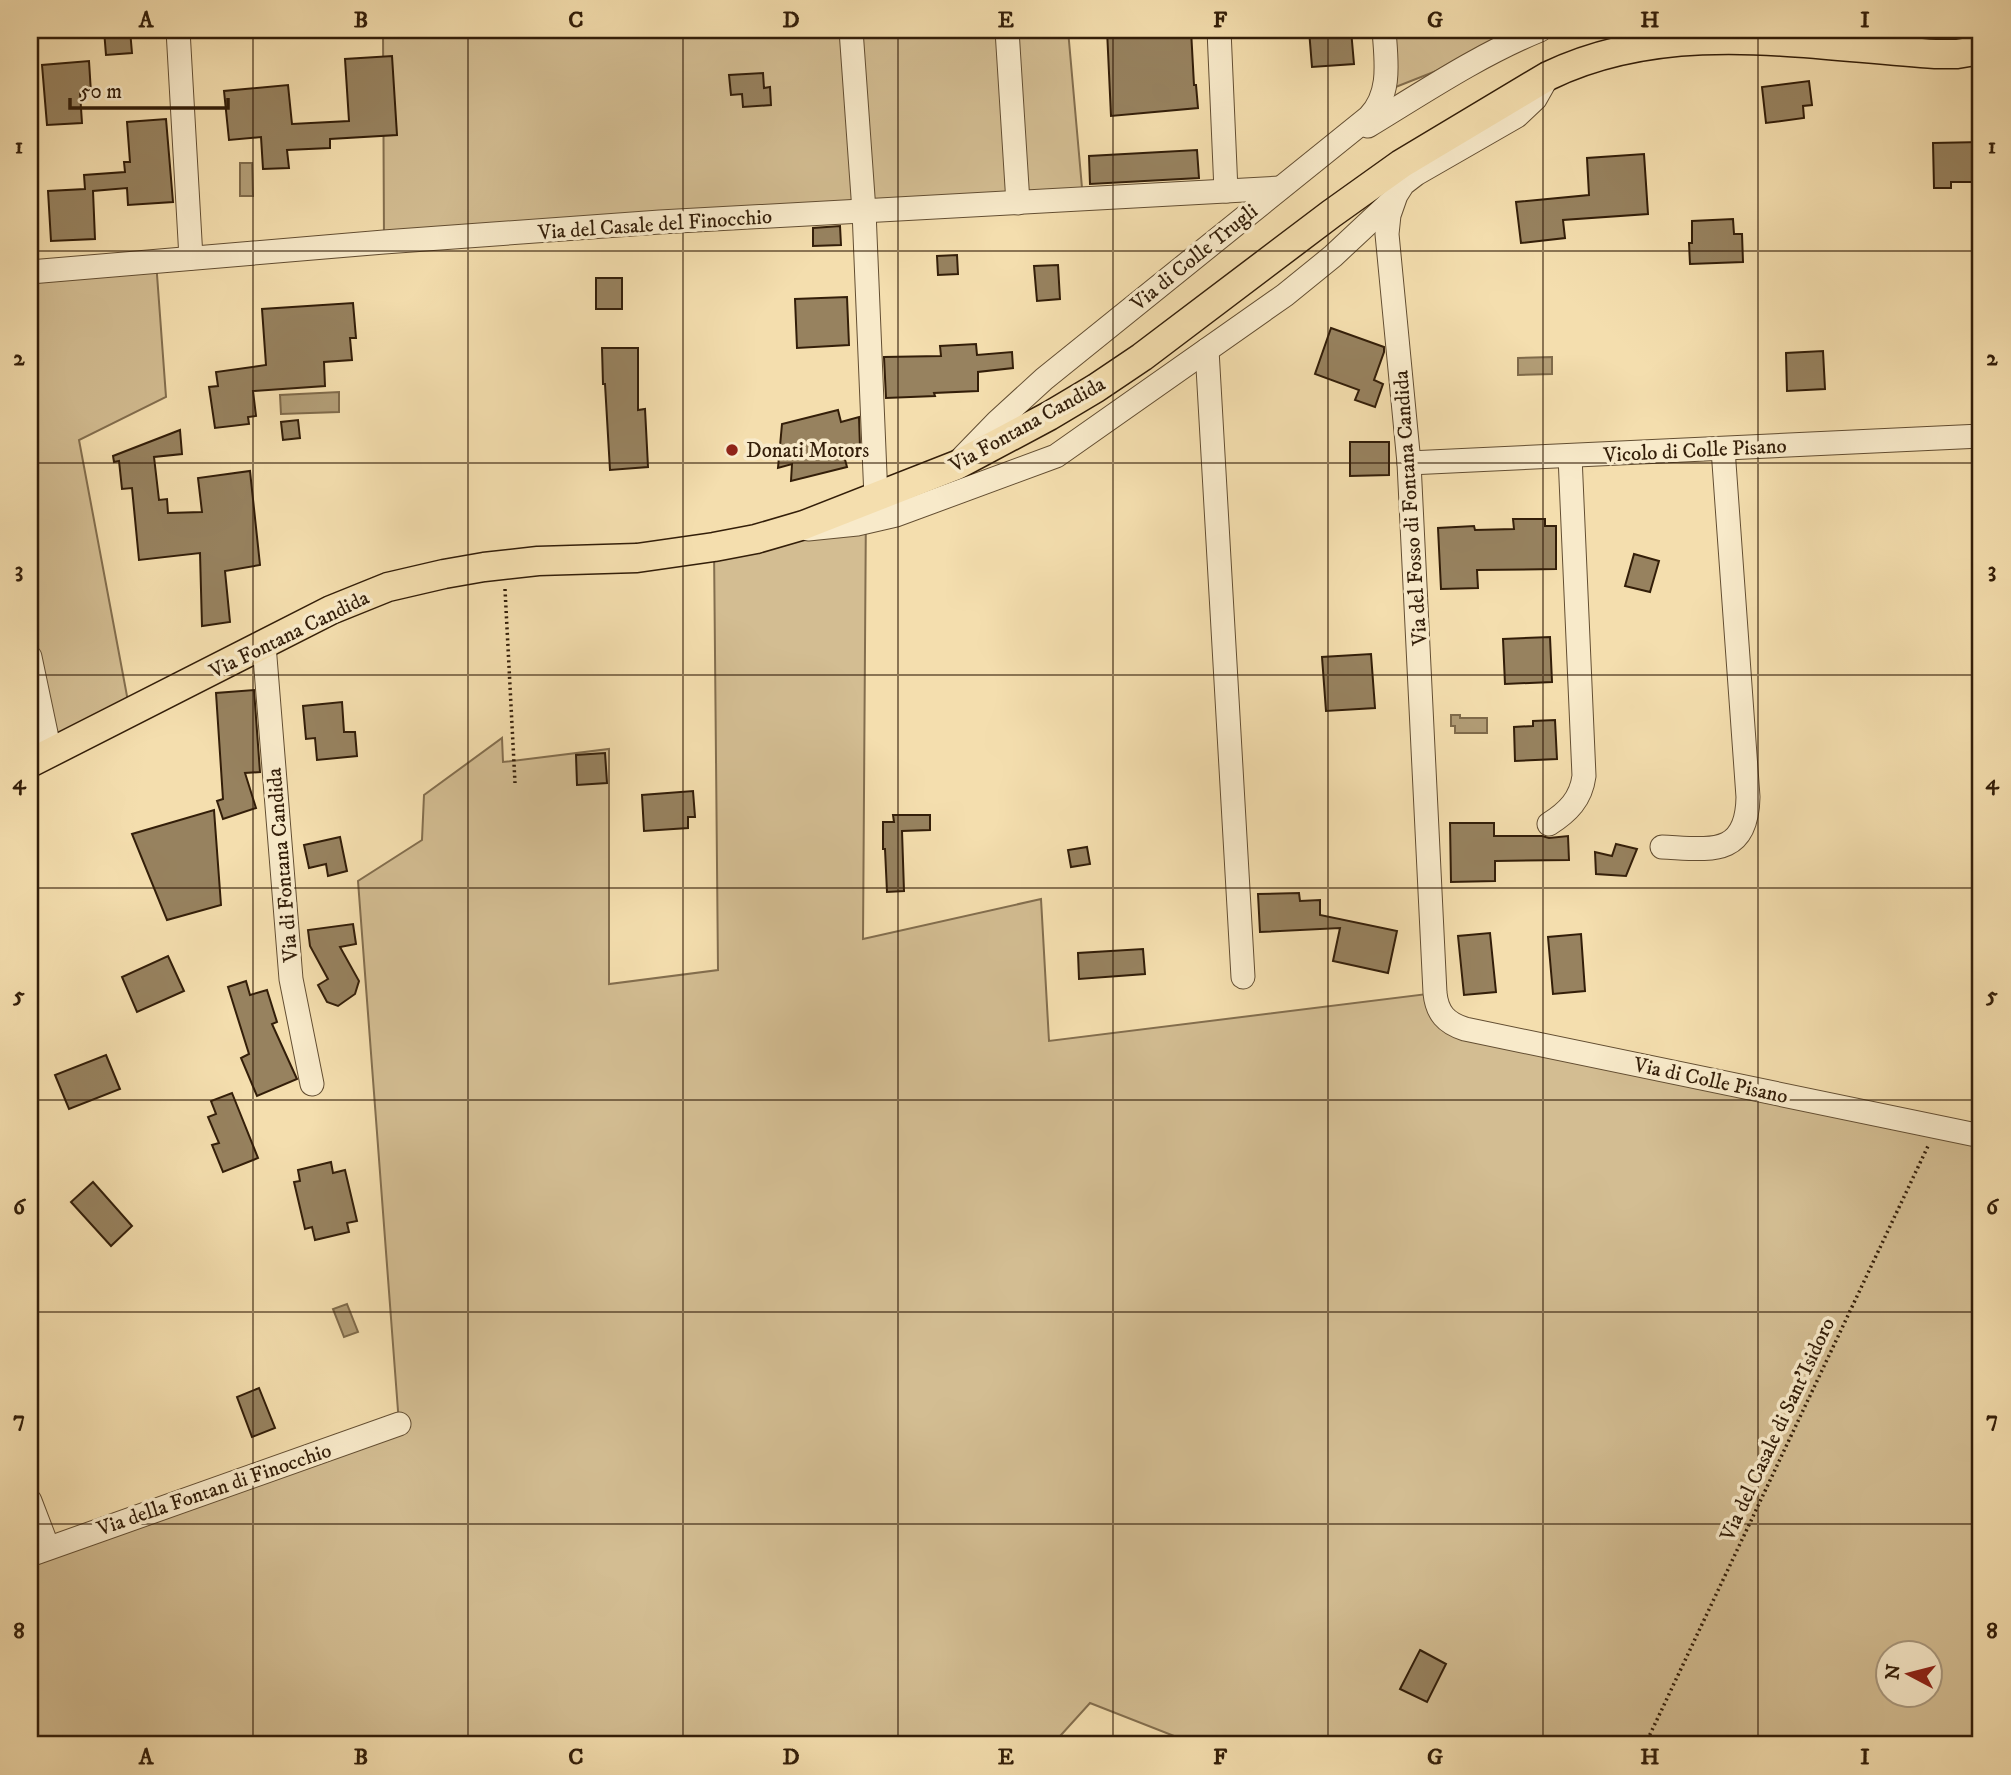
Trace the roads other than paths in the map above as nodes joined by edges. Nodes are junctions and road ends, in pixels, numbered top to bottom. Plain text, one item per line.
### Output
1 (177, 30) edge
2 (851, 30) edge
3 (1007, 30) edge
4 (1219, 30) edge
5 (1384, 30) edge
6 (1540, 30) edge
7 (1717, 34) edge
8 (1906, 41) edge
9 (1981, 50) edge
10 (1548, 75) junction
11 (1330, 150) junction
12 (1280, 188) junction
13 (1226, 191) junction
14 (1393, 200) junction
15 (1018, 203) junction
16 (864, 211) junction
17 (191, 258) junction
18 (30, 272) edge
19 (1208, 350) junction
20 (1981, 436) edge
21 (1723, 449) junction
22 (1570, 456) junction
23 (1409, 463) junction
24 (957, 465) junction
25 (876, 498) junction
26 (790, 530) junction
27 (264, 645) junction
28 (30, 657) edge
29 (40, 758) edge
30 (1549, 824) dead end
31 (1662, 846) dead end
32 (1243, 977) dead end
33 (1444, 1018) joint
34 (312, 1084) dead end
35 (1981, 1136) edge
36 (399, 1424) dead end
37 (30, 1501) edge
38 (39, 1551) edge

1 - 17 street
2 - 16 street
3 - 15 street
4 - 13 street
5 - 11 street, Via di Colle Trugli
6 - 11 street
7 - 8 main road, Via Fontana Candida
7 - 10 main road, Via Fontana Candida
8 - 9 main road, Via Fontana Candida
10 - 14 street
10 - 24 main road, Via Fontana Candida
11 - 12 street, Via di Colle Trugli
12 - 13 street, Via del Casale del Finocchio
12 - 24 street, Via di Colle Trugli
13 - 15 street, Via del Casale del Finocchio
14 - 19 street
14 - 23 street, Via del Fosso di Fontana Candida
15 - 16 street, Via del Casale del Finocchio
16 - 17 street, Via del Casale del Finocchio
16 - 25 street
17 - 18 street, Via del Casale del Finocchio
19 - 26 street
19 - 32 street
20 - 21 street, Vicolo di Colle Pisano
21 - 22 street, Vicolo di Colle Pisano
21 - 31 street
22 - 23 street, Vicolo di Colle Pisano
22 - 30 street
23 - 33 street, Via del Fosso di Fontana Candida
24 - 25 main road, Via Fontana Candida
25 - 26 main road, Via Fontana Candida
26 - 27 main road, Via Fontana Candida
27 - 29 main road, Via Fontana Candida
27 - 34 street, Via di Fontana Candida
28 - 29 street
33 - 35 street, Via di Colle Pisano
36 - 38 street, Via della Fontan di Finocchio
37 - 38 street

